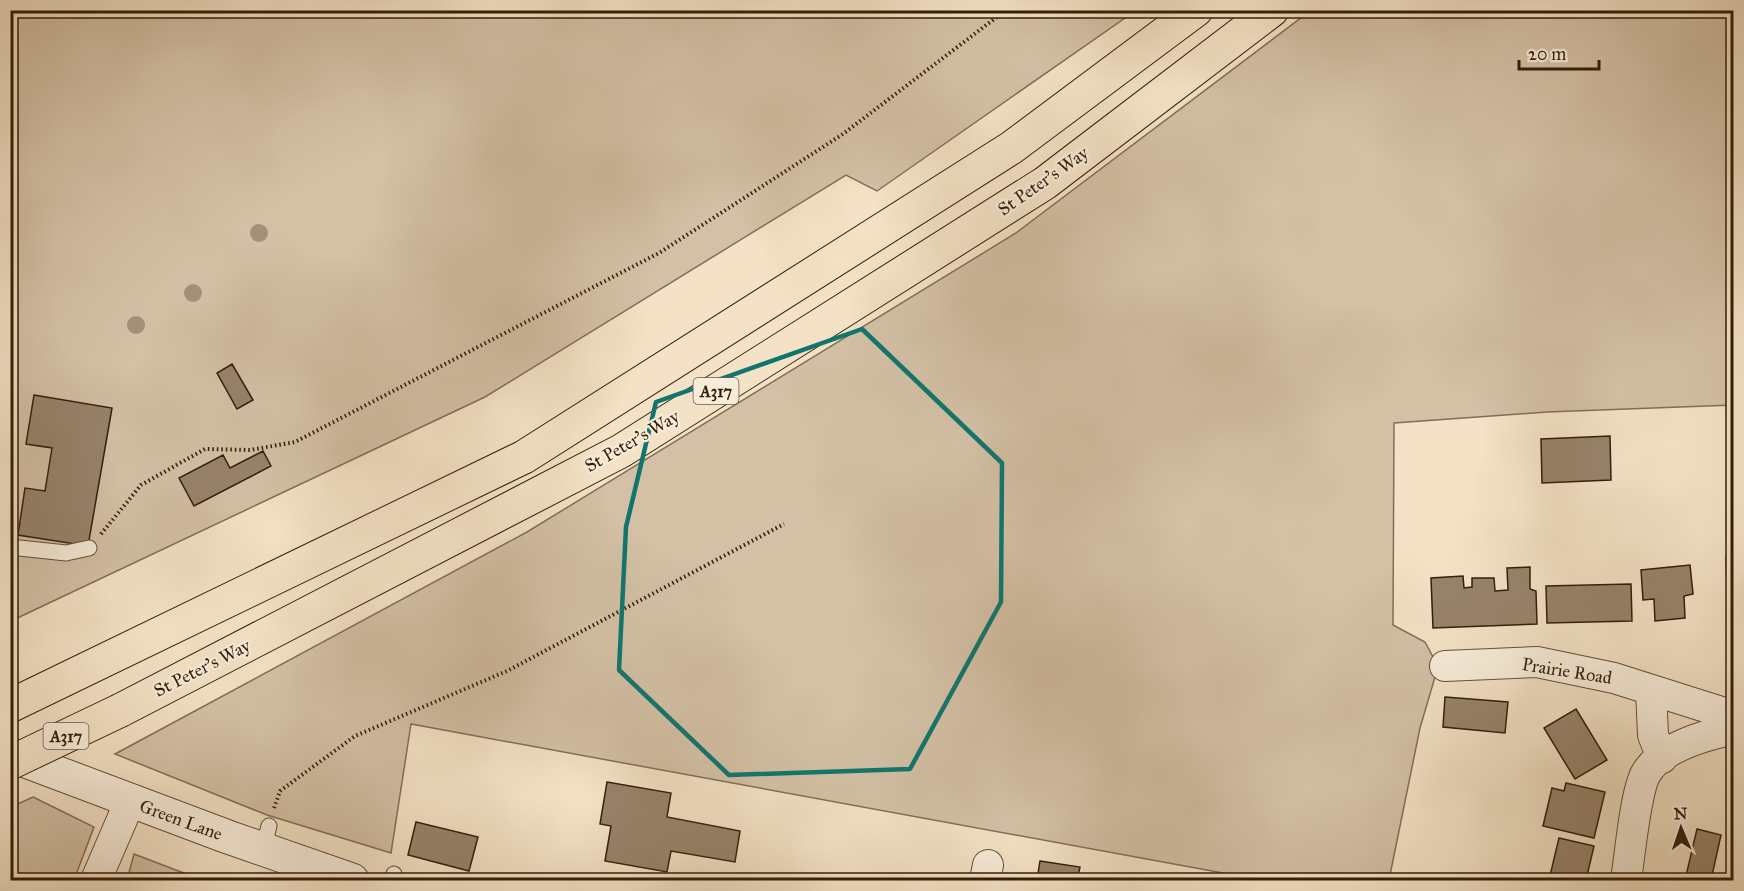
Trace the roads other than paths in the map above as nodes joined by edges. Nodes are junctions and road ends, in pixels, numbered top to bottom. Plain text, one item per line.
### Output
1 (1196, 10) edge
2 (1272, 10) edge
3 (10, 547) edge
4 (89, 548) road end
5 (1445, 666) dead end
6 (1651, 690) junction
7 (10, 706) edge
8 (1734, 716) edge
9 (1734, 729) edge
10 (10, 755) edge
11 (1662, 758) junction
12 (10, 763) edge
13 (130, 801) junction
14 (301, 872) edge
15 (96, 880) edge
16 (352, 880) edge
17 (1626, 880) edge

1 - 7 main road, A317
2 - 12 main road, St Peter's Way / A317, bridge
3 - 4 lane
5 - 6 street, Prairie Road
6 - 8 street, Prairie Road
6 - 11 street
9 - 11 street
10 - 13 street, Green Lane
11 - 17 street
13 - 14 street, Green Lane
13 - 15 street
14 - 16 street, Green Lane

